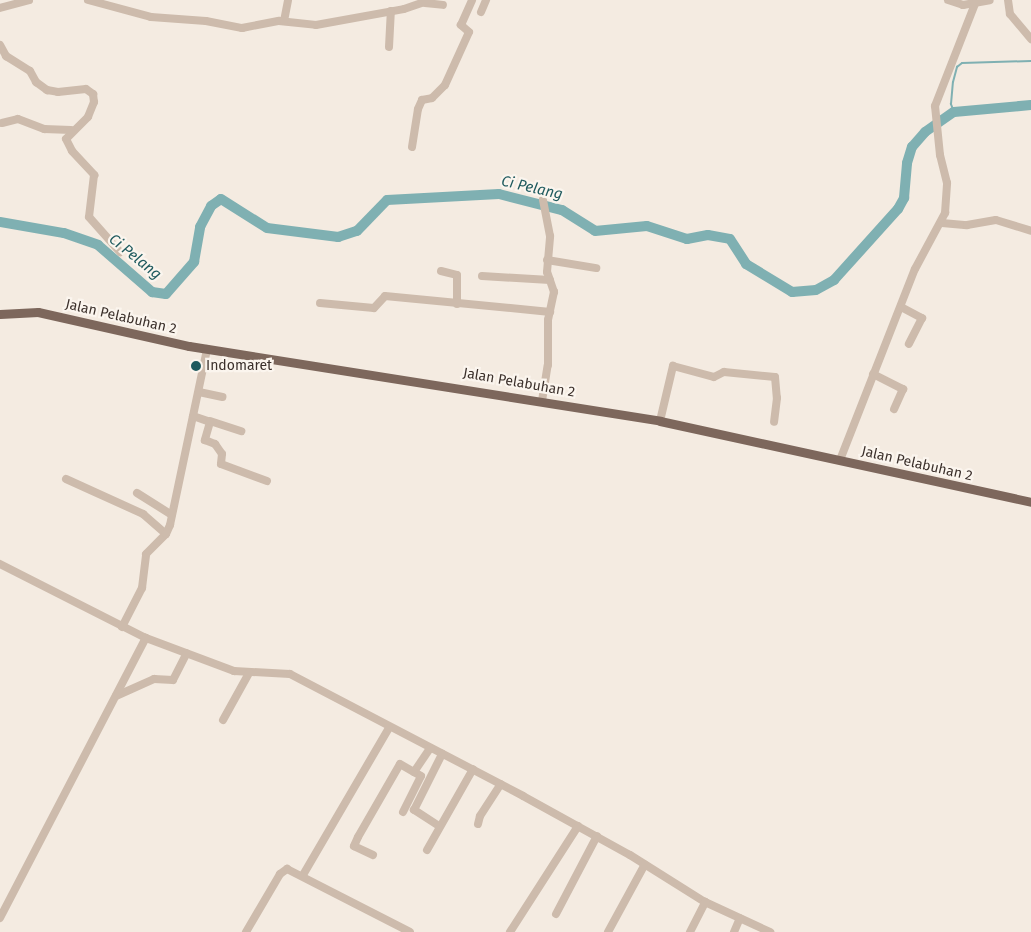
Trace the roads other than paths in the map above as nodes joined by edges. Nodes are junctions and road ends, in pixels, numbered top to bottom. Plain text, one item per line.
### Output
1 (29, 0) edge
2 (88, 0) edge
3 (288, 0) edge
4 (472, 0) edge
5 (486, 0) edge
6 (948, 0) edge
7 (990, 0) edge
8 (1008, 0) edge
9 (426, 1) edge
10 (975, 4) junction
11 (443, 5) dead end
12 (0, 8) edge
13 (391, 11) junction
14 (481, 12) dead end
15 (284, 21) junction
16 (1031, 39) edge
17 (0, 45) edge
18 (388, 47) dead end
19 (2, 123) dead end
20 (71, 130) junction
21 (412, 147) dead end
22 (543, 200) dead end
23 (942, 223) junction
24 (1031, 231) edge
25 (120, 252) dead end
26 (547, 260) junction
27 (596, 268) dead end
28 (441, 271) dead end
29 (482, 276) dead end
30 (550, 280) junction
31 (320, 304) dead end
32 (457, 304) junction
33 (901, 307) junction
34 (550, 312) junction
35 (0, 314) edge
36 (909, 344) dead end
37 (207, 350) junction
38 (873, 374) junction
39 (199, 392) junction
40 (222, 397) dead end
41 (542, 401) junction
42 (894, 409) dead end
43 (192, 416) junction
44 (210, 421) junction
45 (660, 421) junction
46 (774, 422) dead end
47 (241, 431) dead end
48 (840, 460) junction
49 (66, 478) dead end
50 (267, 481) dead end
51 (137, 493) dead end
52 (1031, 502) edge
53 (172, 515) junction
54 (166, 534) junction
55 (0, 564) edge
56 (122, 627) junction
57 (146, 638) junction
58 (187, 653) junction
59 (249, 673) junction
60 (116, 696) junction
61 (223, 720) dead end
62 (389, 728) junction
63 (430, 748) junction
64 (442, 754) junction
65 (473, 769) junction
66 (414, 772) junction
67 (501, 784) junction
68 (403, 812) dead end
69 (478, 824) dead end
70 (439, 826) junction
71 (578, 826) junction
72 (597, 836) junction
73 (427, 850) dead end
74 (373, 855) dead end
75 (645, 864) junction
76 (303, 875) junction
77 (706, 902) junction
78 (556, 914) dead end
79 (0, 918) edge
80 (740, 918) junction
81 (246, 932) edge
82 (410, 932) edge
83 (510, 932) edge
84 (608, 932) edge
85 (690, 932) edge
86 (734, 932) edge
87 (770, 932) edge

1 - 12 street
2 - 15 street
3 - 15 street
4 - 21 street
5 - 14 street
6 - 10 street
7 - 10 street
8 - 16 street
9 - 11 street
9 - 13 street
10 - 23 street
13 - 15 street
13 - 18 street
17 - 20 street
19 - 20 street
20 - 25 street
22 - 26 street
23 - 24 street
23 - 33 street
26 - 27 street
26 - 30 street
28 - 32 street
29 - 30 street
30 - 34 street
31 - 32 street
32 - 34 street
33 - 36 street
33 - 38 street
34 - 41 street
35 - 37 main road, Jalan Pelabuhan 2
37 - 39 street
37 - 41 main road, Jalan Pelabuhan 2
38 - 42 street
38 - 48 street
39 - 40 street
39 - 43 street
41 - 45 main road, Jalan Pelabuhan 2
43 - 44 street
43 - 53 street
44 - 47 street
44 - 50 street
45 - 46 street
45 - 48 main road, Jalan Pelabuhan 2
48 - 52 main road, Jalan Pelabuhan 2
49 - 54 street
51 - 53 street
53 - 54 street
54 - 56 street
55 - 56 street
56 - 57 street
57 - 58 street
57 - 60 street
58 - 59 street
58 - 60 street
59 - 61 street
59 - 62 street
60 - 79 street
62 - 63 street
62 - 76 street
63 - 64 street
63 - 66 street
64 - 65 street
64 - 70 street
65 - 67 street
65 - 70 street
66 - 68 street
66 - 74 street
67 - 69 street
67 - 71 street
70 - 73 street
71 - 72 street
71 - 83 street
72 - 75 street
72 - 78 street
75 - 77 street
75 - 84 street
76 - 81 street
76 - 82 street
77 - 80 street
77 - 85 street
80 - 86 street
80 - 87 street

